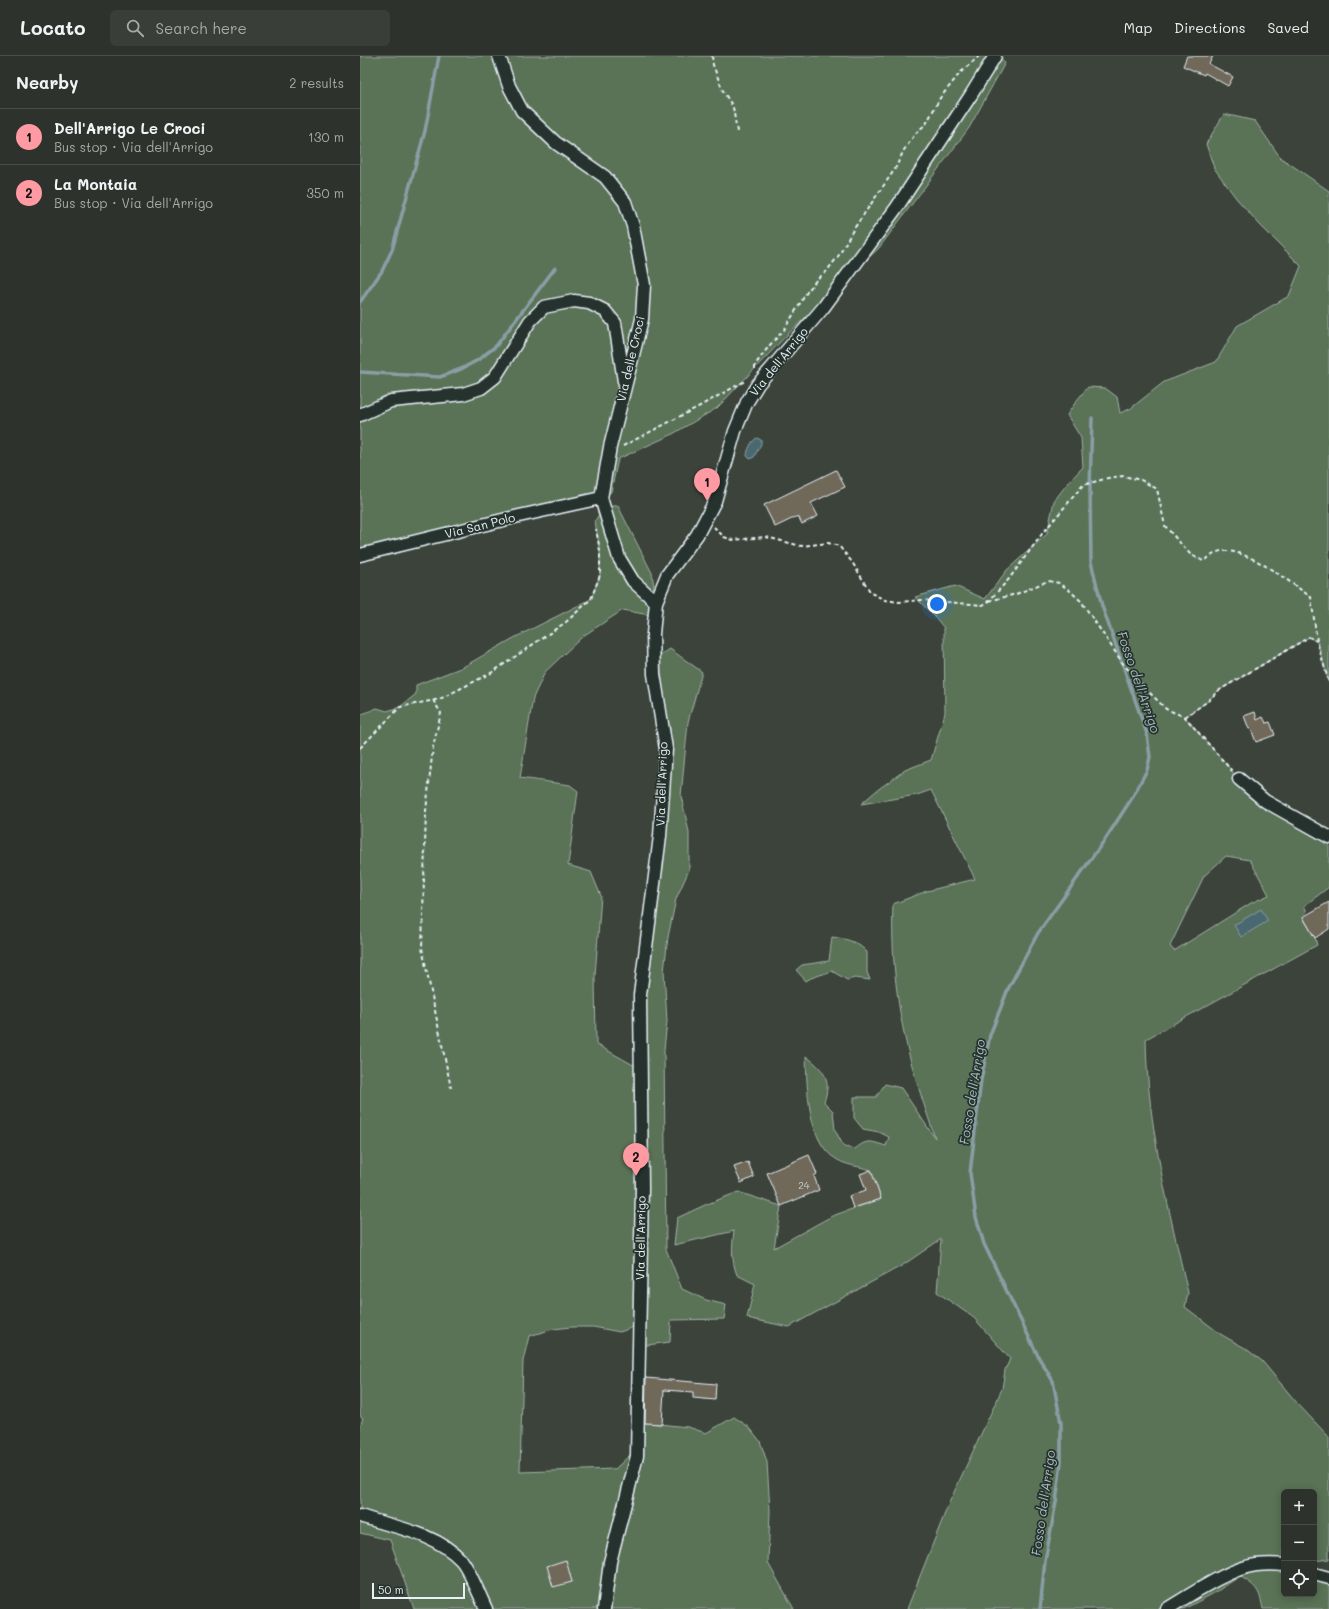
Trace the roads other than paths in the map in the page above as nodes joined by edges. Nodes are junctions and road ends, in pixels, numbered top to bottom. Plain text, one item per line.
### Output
1 (499, 56) edge
2 (995, 56) edge
3 (625, 386) junction
4 (360, 415) edge
5 (601, 498) junction
6 (360, 555) edge
7 (656, 602) junction
8 (1239, 780) road end
9 (1329, 837) edge
10 (360, 1516) edge
11 (1281, 1565) edge
12 (1317, 1575) edge
13 (1329, 1578) edge
14 (486, 1609) edge
15 (604, 1609) edge
16 (1167, 1609) edge

1 - 3 street, Via delle Croci
2 - 7 street, Via dell'Arrigo
3 - 4 street
3 - 5 street, Via delle Croci
5 - 6 street, Via San Polo
5 - 7 street, Via delle Croci
7 - 15 street, Via dell'Arrigo
8 - 9 street
10 - 14 street
11 - 16 street
12 - 13 street

